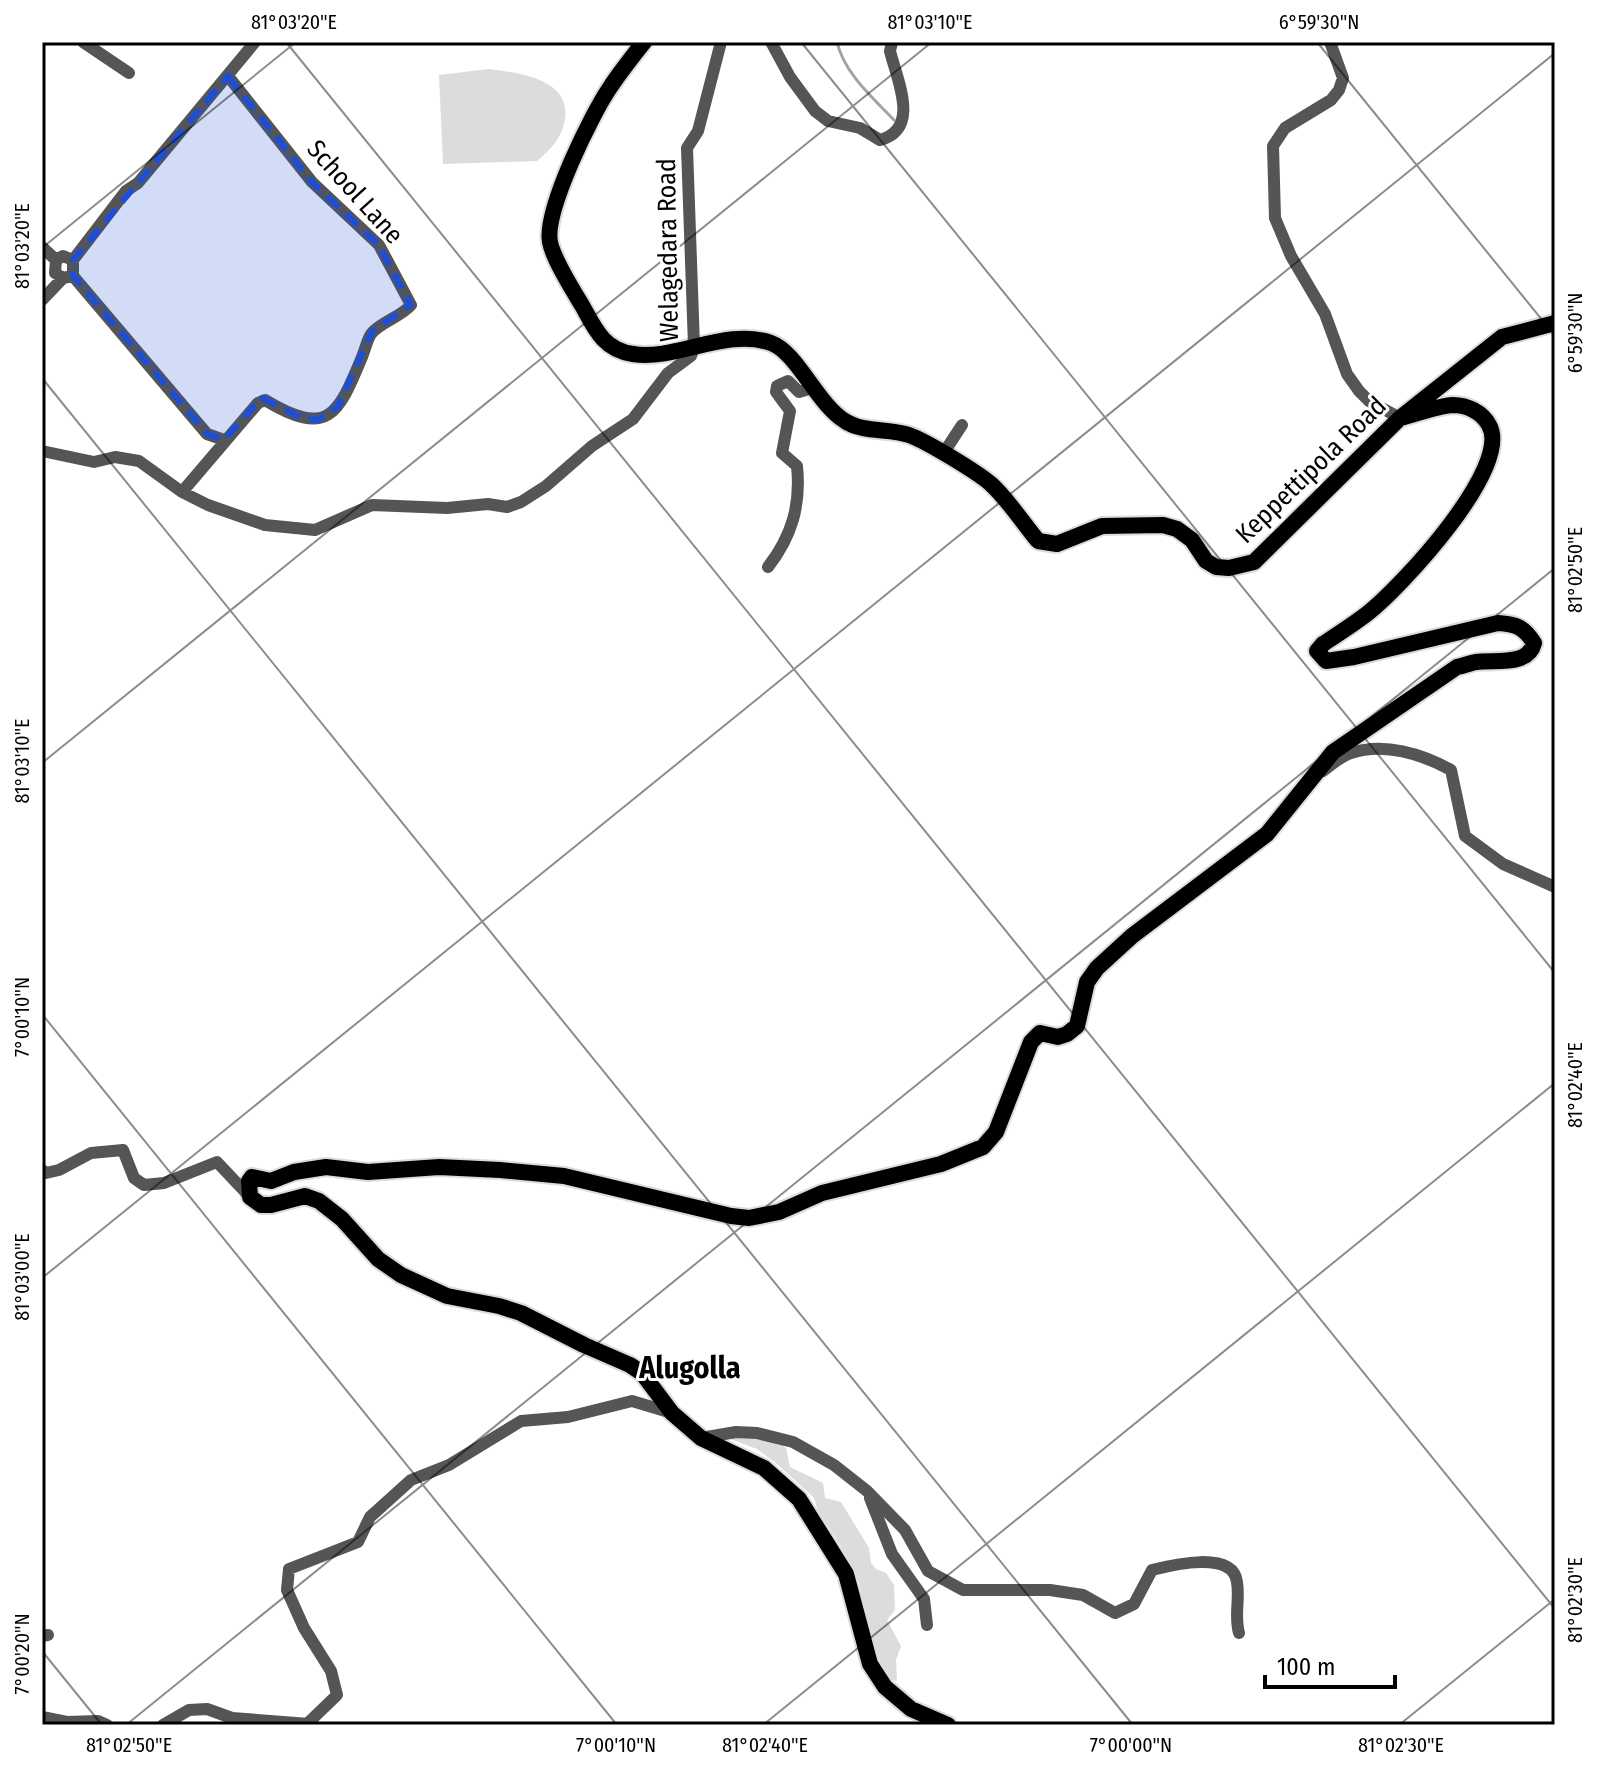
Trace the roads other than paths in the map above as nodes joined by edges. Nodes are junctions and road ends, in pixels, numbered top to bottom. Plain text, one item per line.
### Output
1 (83, 42) edge
2 (255, 42) edge
3 (644, 42) edge
4 (721, 42) edge
5 (771, 42) edge
6 (892, 42) edge
7 (1330, 42) edge
8 (129, 73) dead end
9 (228, 76) junction
10 (42, 247) edge
11 (56, 260) junction
12 (73, 260) junction
13 (65, 280) junction
14 (42, 300) edge
15 (1555, 323) edge
16 (694, 346) junction
17 (812, 388) junction
18 (1400, 418) junction
19 (962, 425) dead end
20 (224, 440) junction
21 (42, 451) edge
22 (943, 454) junction
23 (182, 492) junction
24 (768, 567) dead end
25 (1310, 780) junction
26 (1555, 887) edge
27 (42, 1170) edge
28 (250, 1197) junction
29 (672, 1413) junction
30 (701, 1438) junction
31 (867, 1491) junction
32 (927, 1625) dead end
33 (1239, 1633) dead end
34 (42, 1717) edge
35 (307, 1724) edge
36 (107, 1725) edge
37 (163, 1725) edge
38 (948, 1725) edge

1 - 8 street
2 - 9 street
3 - 16 main road, Keppettipola Road
4 - 16 street, Welagedara Road
5 - 6 street
7 - 18 street
9 - 12 street
9 - 20 street, School Lane
10 - 11 street
11 - 12 street
11 - 13 street
12 - 13 street
13 - 14 street
13 - 20 street
15 - 18 main road, Keppettipola Road
16 - 17 main road, Keppettipola Road
16 - 23 street, Welagedara Road
17 - 22 main road, Keppettipola Road
17 - 24 street
18 - 22 main road, Keppettipola Road
18 - 25 main road
19 - 22 street
20 - 23 street, School Lane
21 - 23 street, Welagedara Road
25 - 26 street
25 - 28 main road
27 - 28 street
28 - 29 main road
29 - 30 main road
29 - 35 street
30 - 31 street
30 - 38 main road
31 - 32 street
31 - 33 street
34 - 36 street
35 - 37 street

